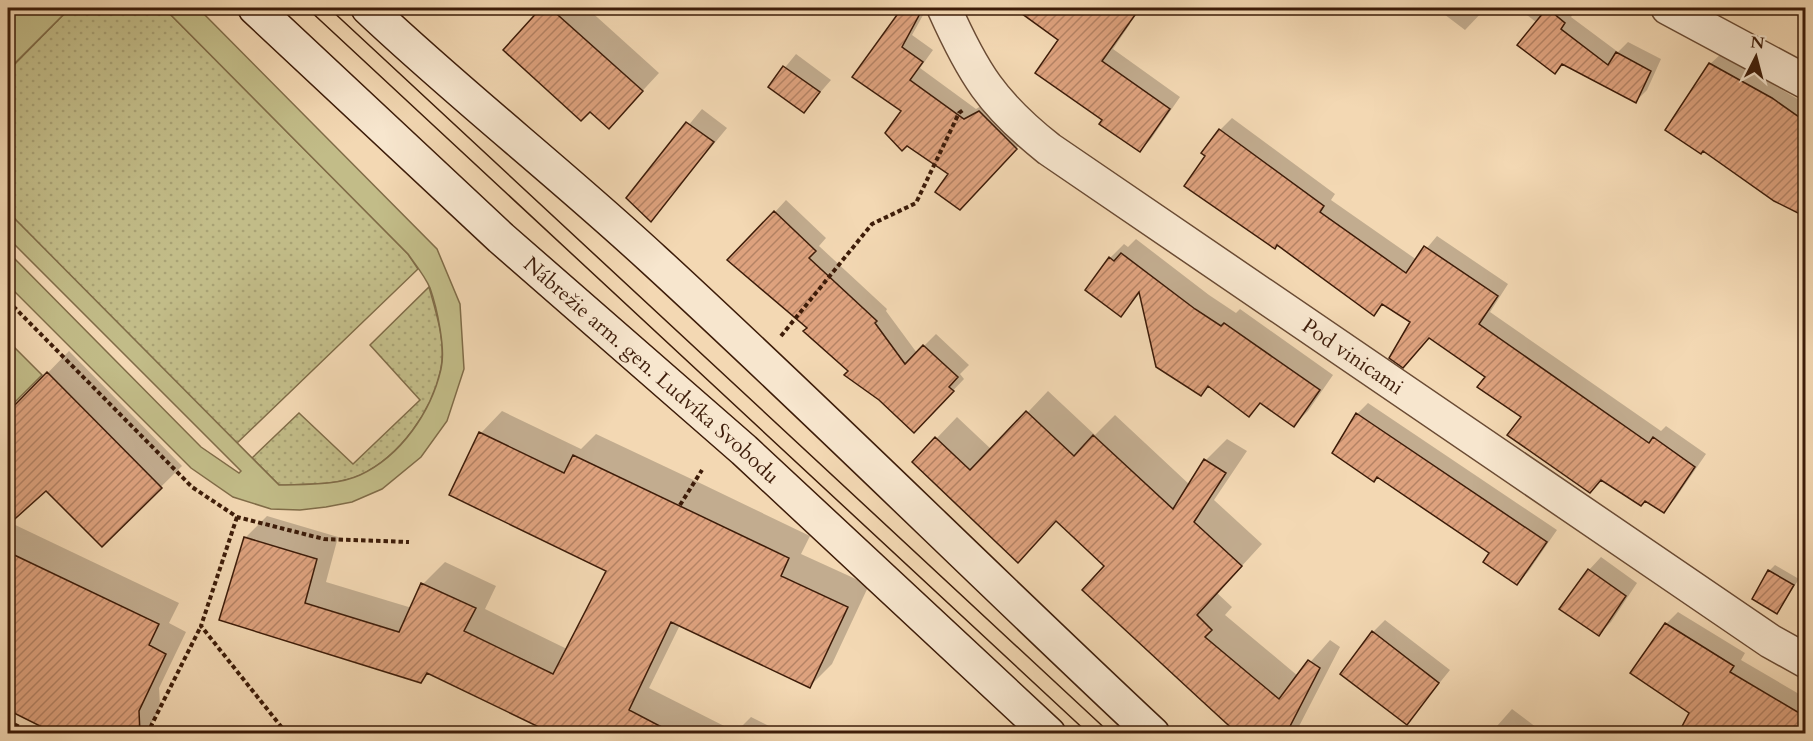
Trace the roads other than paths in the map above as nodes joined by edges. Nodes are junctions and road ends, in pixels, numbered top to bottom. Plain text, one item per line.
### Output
1 (255, 8) edge
2 (368, 8) edge
3 (944, 8) edge
4 (1668, 8) edge
5 (1806, 82) edge
6 (1806, 661) edge
7 (1049, 734) edge
8 (1153, 734) edge

1 - 7 main road, Nábrežie arm. gen. Ludvíka Svobodu
2 - 8 main road
3 - 6 main road, Pod vinicami
4 - 5 main road

